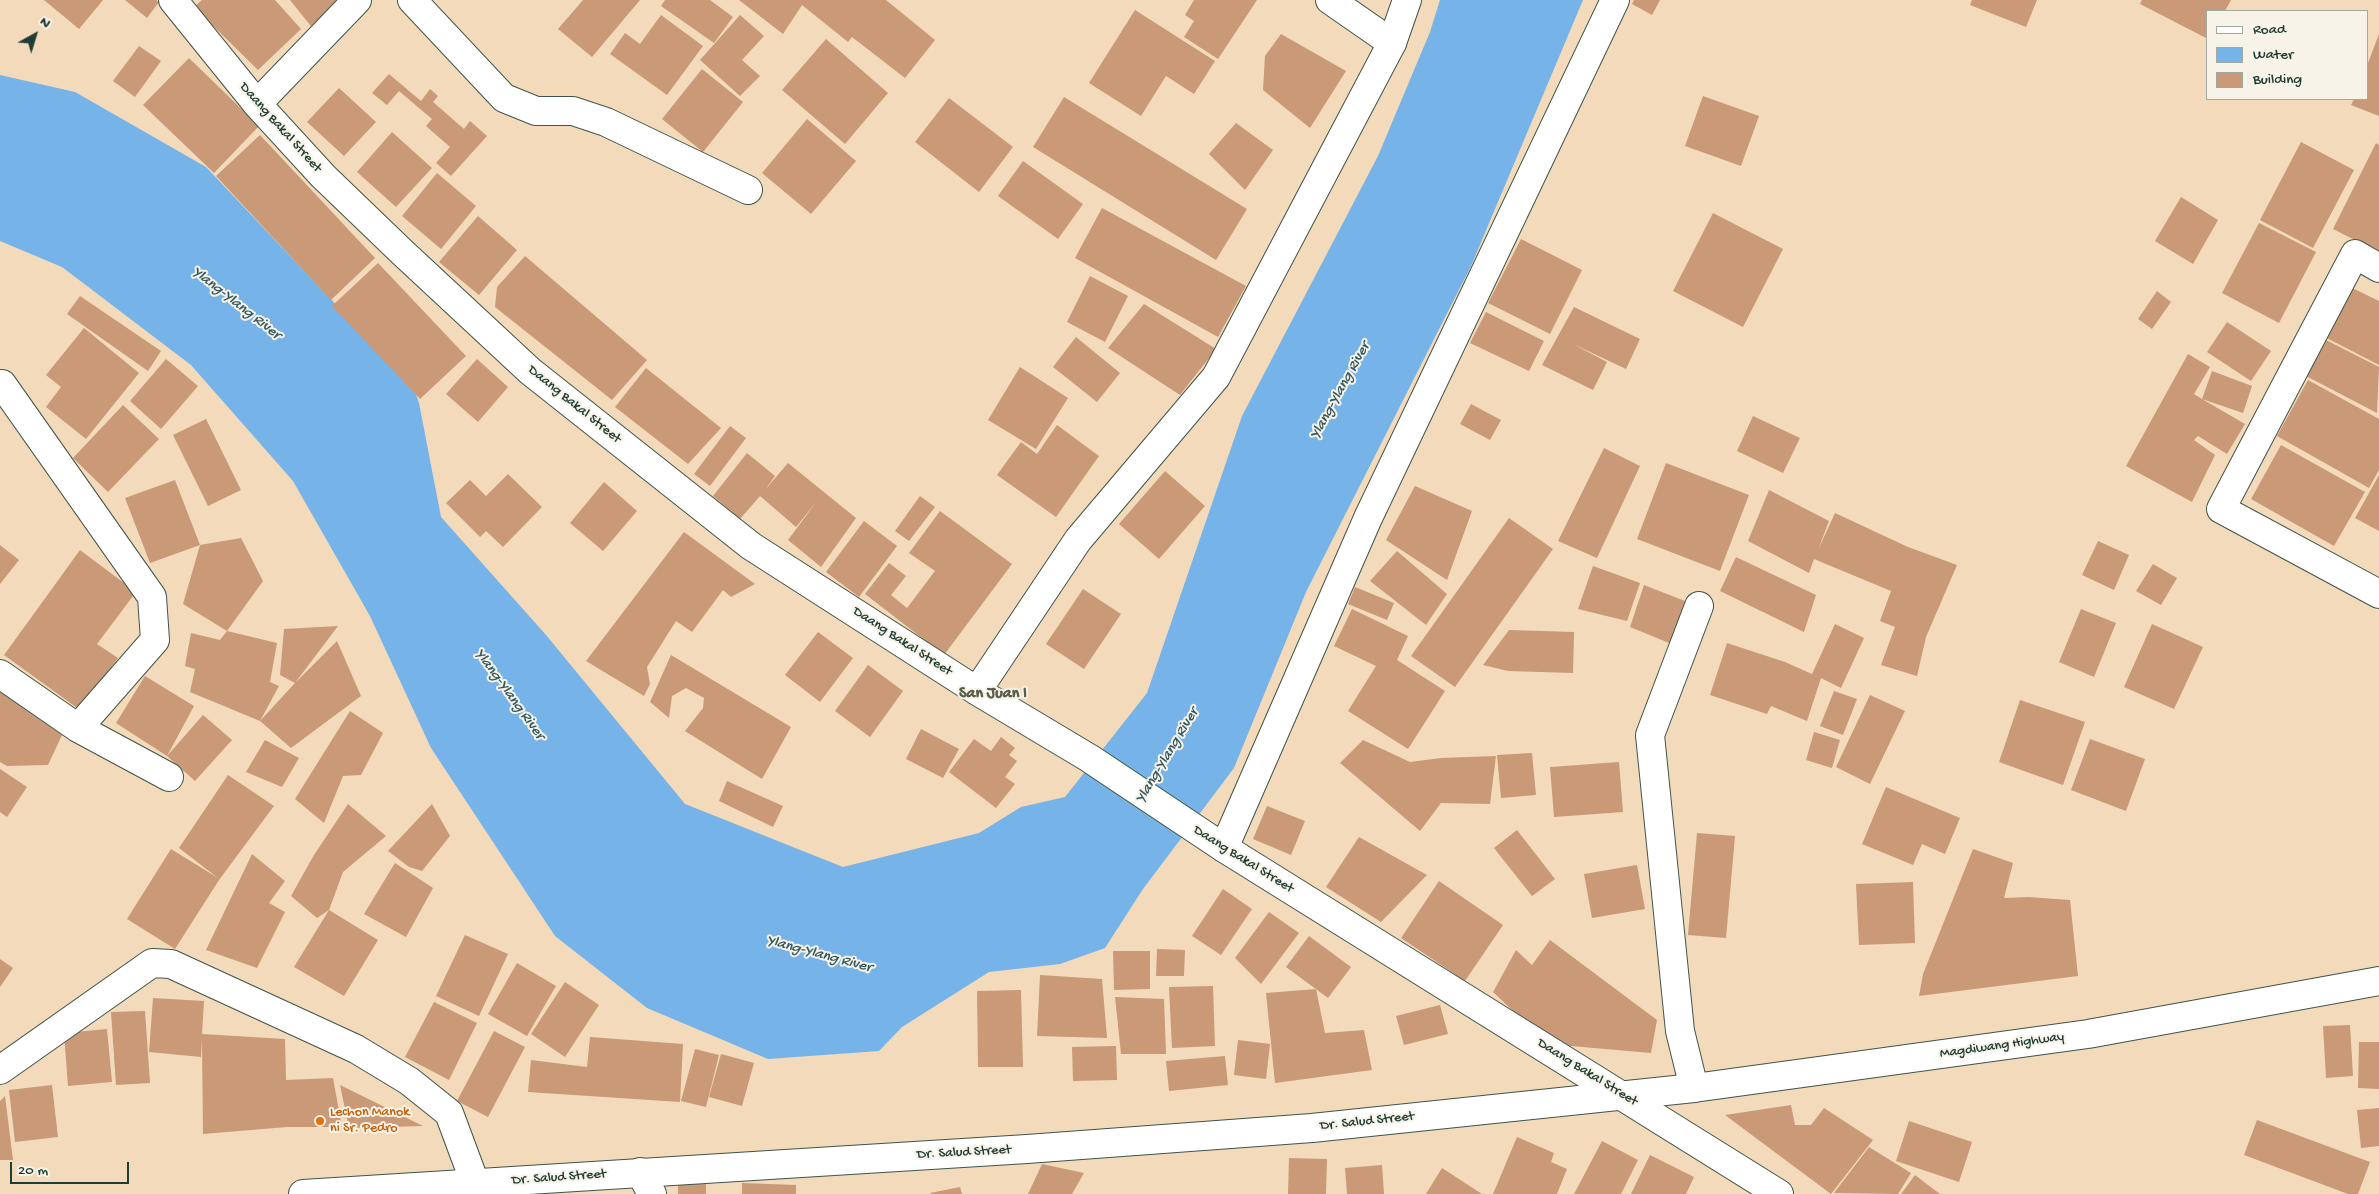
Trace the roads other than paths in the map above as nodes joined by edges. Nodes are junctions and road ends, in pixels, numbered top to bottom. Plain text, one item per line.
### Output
1 (173, 0) edge
2 (357, 0) edge
3 (412, 0) edge
4 (1330, 0) edge
5 (1407, 0) edge
6 (1616, 0) edge
7 (1392, 42) junction
8 (257, 104) junction
9 (748, 190) dead end
10 (2379, 268) edge
11 (2, 384) dead end
12 (2379, 594) edge
13 (1699, 606) dead end
14 (0, 674) edge
15 (977, 691) junction
16 (78, 728) junction
17 (170, 777) dead end
18 (1216, 843) junction
19 (2379, 981) edge
20 (0, 1070) edge
21 (1694, 1088) junction
22 (1623, 1096) junction
23 (475, 1183) junction
24 (646, 1183) edge
25 (396, 1192) edge
26 (303, 1194) edge
27 (1779, 1194) edge

1 - 8 street, Daang Bakal Street
2 - 8 street
3 - 9 street
4 - 7 street
5 - 7 street
6 - 18 street
7 - 15 street
8 - 15 street, Daang Bakal Street
10 - 12 street
11 - 16 street
13 - 21 street
14 - 16 street
15 - 18 street, Daang Bakal Street
16 - 17 street
18 - 22 street, Daang Bakal Street
19 - 21 street, Magdiwang Highway
20 - 23 street
21 - 22 street, Magdiwang Highway
22 - 24 street, Dr. Salud Street
22 - 27 street, Daang Bakal Street
23 - 24 street, Dr. Salud Street
23 - 25 street, Dr. Salud Street
25 - 26 street, Dr. Salud Street

